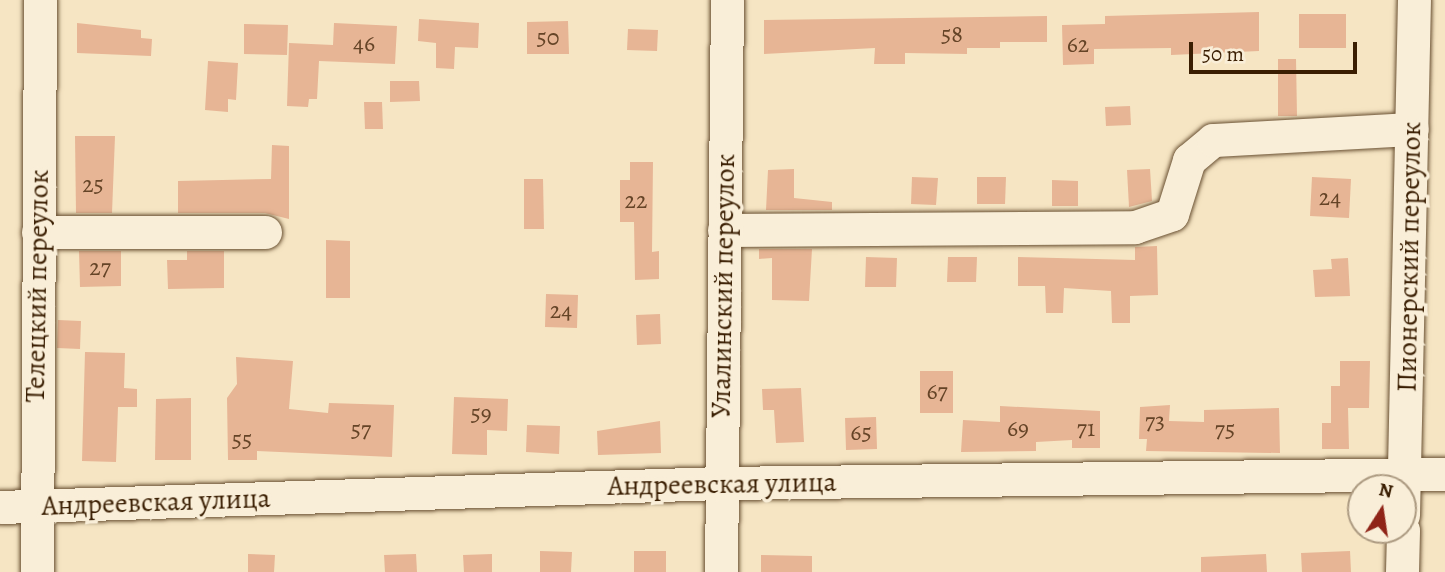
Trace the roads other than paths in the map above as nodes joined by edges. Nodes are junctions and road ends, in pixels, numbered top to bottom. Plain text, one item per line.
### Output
1 (40, 0) edge
2 (727, 0) edge
3 (1414, 0) edge
4 (1412, 129) junction
5 (724, 230) junction
6 (38, 232) junction
7 (265, 232) dead end
8 (1404, 474) edge
9 (1417, 474) edge
10 (1445, 474) edge
11 (1347, 475) edge
12 (720, 483) junction
13 (34, 506) junction
14 (0, 507) edge
15 (1403, 544) edge
16 (37, 572) edge
17 (721, 572) edge
18 (1402, 572) edge

1 - 6 street, Телецкий переулок
2 - 5 street, Улалинский переулок
3 - 4 street, Пионерский переулок
4 - 5 street
4 - 8 street, Пионерский переулок
5 - 12 street, Улалинский переулок
6 - 7 street
6 - 13 street, Телецкий переулок
9 - 10 street, Андреевская улица
11 - 12 street, Андреевская улица
12 - 13 street, Андреевская улица
12 - 17 street, Улалинский переулок
13 - 14 street, Андреевская улица
13 - 16 street, Телецкий переулок
15 - 18 street

